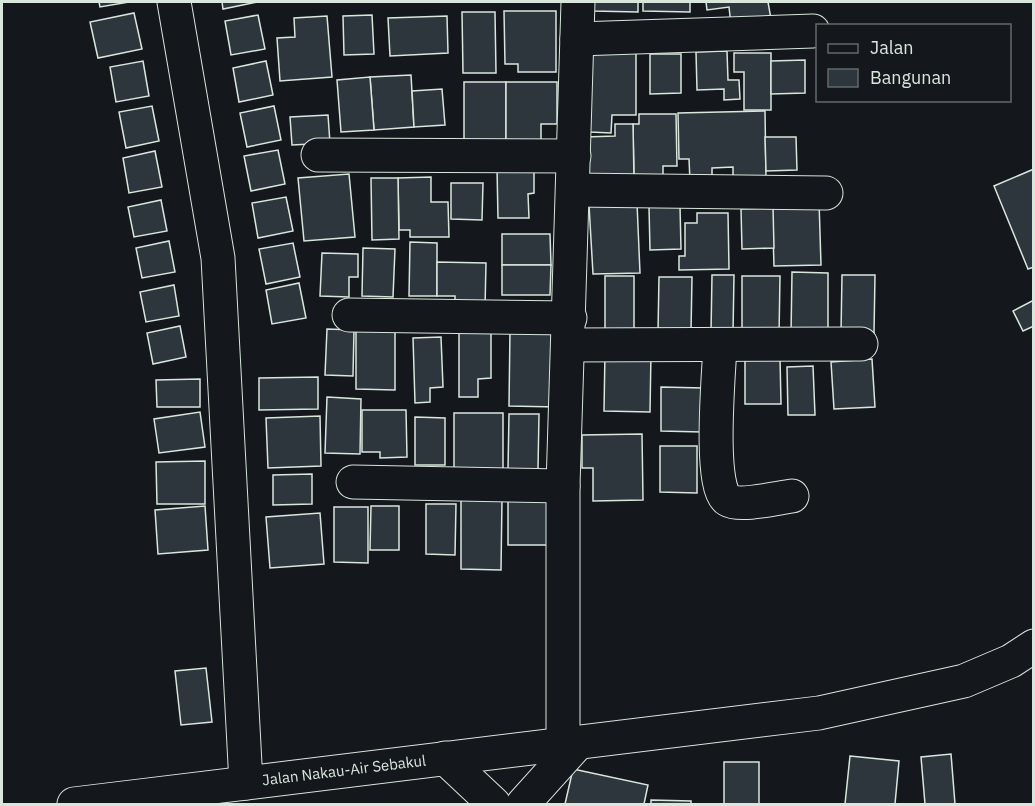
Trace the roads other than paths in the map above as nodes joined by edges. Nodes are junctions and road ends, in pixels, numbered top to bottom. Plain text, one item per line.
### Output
1 (174, 2) edge
2 (578, 2) edge
3 (813, 31) dead end
4 (577, 39) junction
5 (318, 155) dead end
6 (574, 156) junction
7 (573, 190) junction
8 (826, 193) dead end
9 (349, 315) dead end
10 (569, 331) junction
11 (861, 344) dead end
12 (720, 346) junction
13 (353, 482) dead end
14 (563, 486) junction
15 (792, 496) dead end
16 (1034, 646) edge
17 (570, 744) junction
18 (445, 758) junction
19 (246, 783) junction
20 (74, 804) edge
21 (494, 804) edge
22 (523, 804) edge

1 - 19 main road
2 - 4 main road
3 - 4 main road
4 - 6 main road
5 - 6 main road
6 - 7 main road
7 - 8 main road
7 - 10 main road
9 - 10 main road
10 - 12 main road
10 - 14 main road
11 - 12 main road
12 - 15 main road
13 - 14 main road
14 - 17 main road
16 - 17 main road, Jalan Nakau-Air Sebakul
17 - 18 main road, Jalan Nakau-Air Sebakul
17 - 22 main road
18 - 19 main road, Jalan Nakau-Air Sebakul
18 - 21 main road
19 - 20 main road, Jalan Nakau-Air Sebakul

